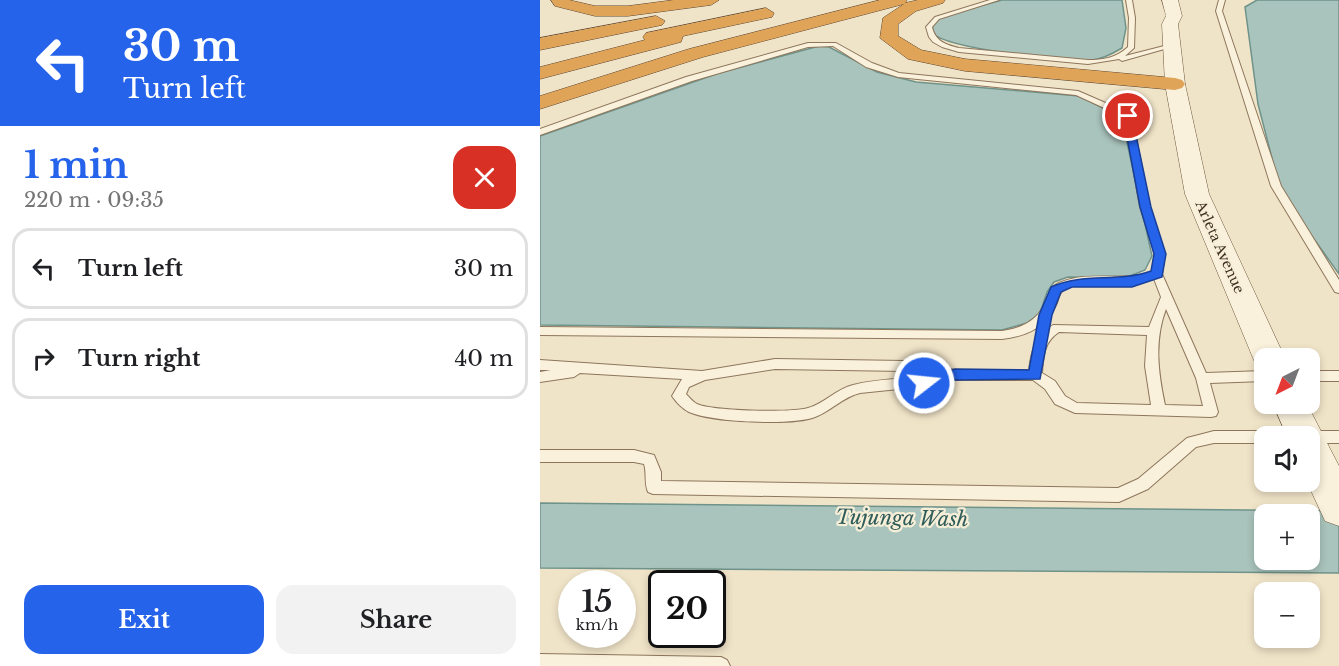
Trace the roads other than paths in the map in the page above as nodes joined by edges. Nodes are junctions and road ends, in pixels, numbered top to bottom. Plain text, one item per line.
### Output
1 (559, 0) edge
2 (711, 0) edge
3 (860, 0) edge
4 (899, 0) edge
5 (937, 0) edge
6 (996, 0) edge
7 (1129, 0) edge
8 (1170, 0) edge
9 (1221, 0) edge
10 (778, 5) edge
11 (540, 44) edge
12 (1172, 46) junction
13 (1106, 61) junction
14 (540, 65) edge
15 (540, 73) edge
16 (1175, 84) junction
17 (540, 103) edge
18 (540, 132) edge
19 (1157, 274) junction
20 (1339, 289) edge
21 (1167, 296) junction
22 (1046, 315) junction
23 (1152, 331) junction
24 (540, 332) edge
25 (1042, 340) junction
26 (1265, 348) edge
27 (540, 364) edge
28 (602, 369) junction
29 (955, 375) junction
30 (1035, 375) junction
31 (702, 376) junction
32 (1254, 376) edge
33 (1320, 376) edge
34 (1339, 376) edge
35 (540, 377) edge
36 (1202, 378) junction
37 (1159, 410) junction
38 (1320, 436) edge
39 (1254, 437) edge
40 (1339, 437) edge
41 (540, 456) edge
42 (1320, 467) edge
43 (1335, 499) edge
44 (540, 663) edge
45 (721, 666) edge

1 - 2 highway
3 - 15 highway
4 - 17 highway
5 - 16 highway
6 - 13 lane
7 - 13 lane
8 - 12 main road, Arleta Avenue
9 - 20 lane
10 - 11 highway
10 - 14 highway
12 - 13 lane
12 - 16 main road, Arleta Avenue
16 - 26 main road, Arleta Avenue
18 - 19 lane
19 - 21 lane
19 - 22 lane
21 - 23 lane
21 - 36 lane
22 - 24 lane
22 - 25 lane
23 - 25 lane
23 - 37 lane
25 - 30 lane
27 - 28 lane
28 - 31 lane
28 - 35 lane
29 - 30 lane
29 - 31 lane
29 - 31 lane
30 - 37 lane
32 - 36 lane
33 - 34 lane
36 - 37 lane
38 - 40 lane
39 - 41 lane
42 - 43 main road
44 - 45 lane

